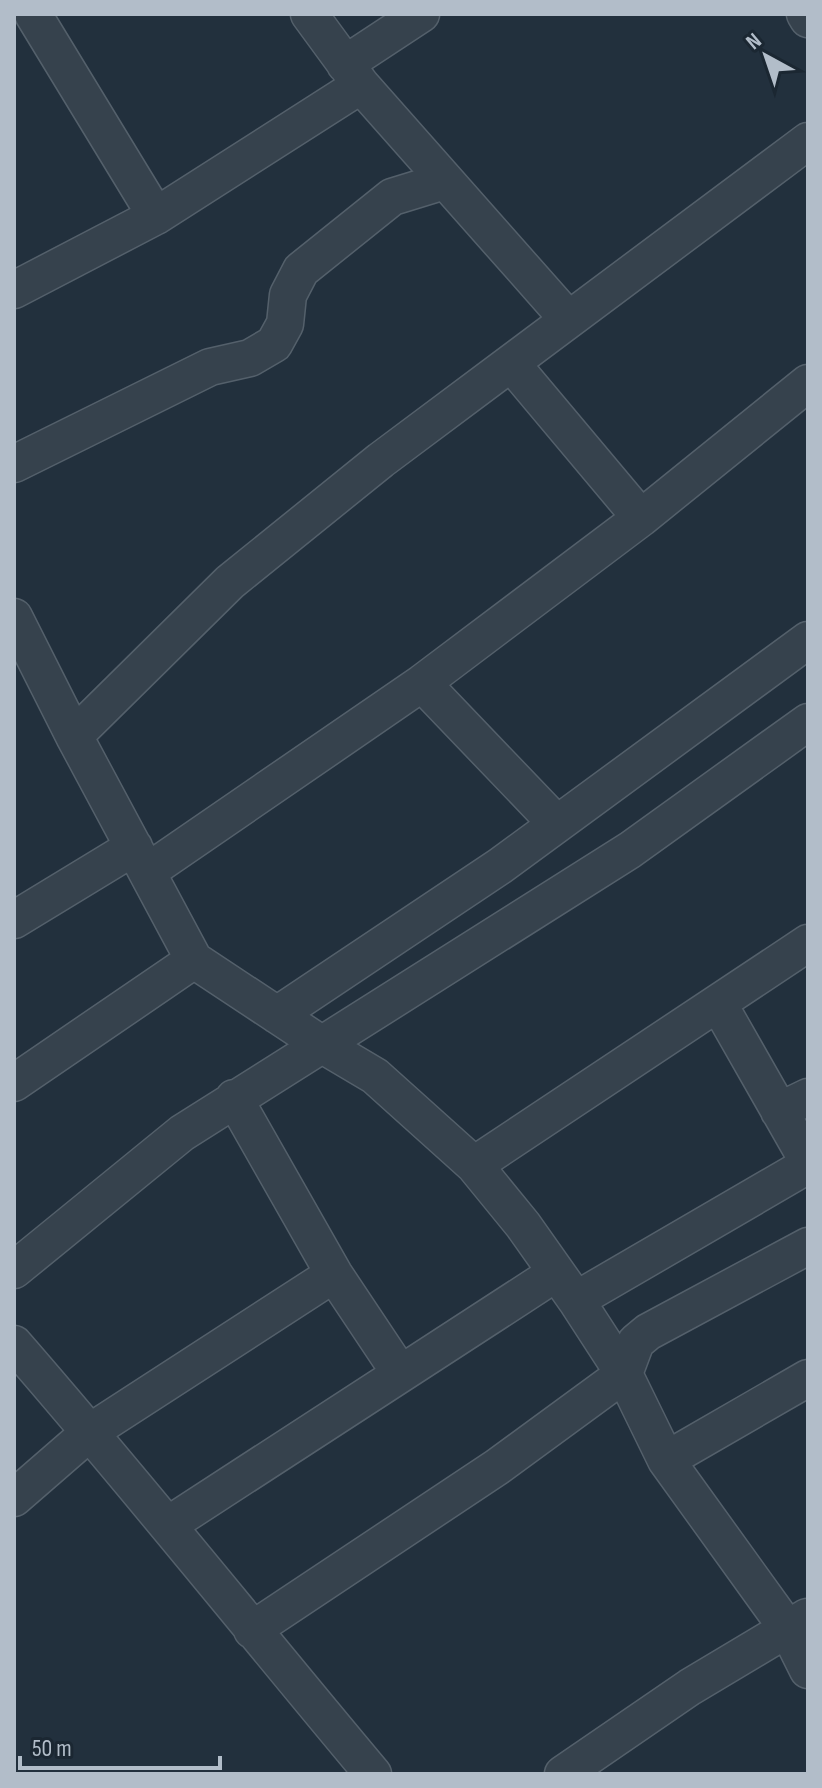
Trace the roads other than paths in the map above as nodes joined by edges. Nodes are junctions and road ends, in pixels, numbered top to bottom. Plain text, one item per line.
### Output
1 (33, 14) edge
2 (309, 14) edge
3 (421, 14) edge
4 (805, 14) edge
5 (808, 19) edge
6 (353, 74) junction
7 (808, 141) edge
8 (444, 181) junction
9 (156, 216) junction
10 (14, 290) edge
11 (568, 319) junction
12 (511, 363) junction
13 (808, 383) edge
14 (14, 464) edge
15 (641, 518) junction
16 (14, 617) edge
17 (808, 640) edge
18 (422, 683) junction
19 (808, 722) edge
20 (74, 736) junction
21 (557, 824) junction
22 (140, 859) junction
23 (14, 920) edge
24 (808, 943) edge
25 (194, 960) junction
26 (718, 1003) junction
27 (277, 1015) junction
28 (321, 1044) junction
29 (14, 1083) edge
30 (234, 1098) junction
31 (794, 1104) edge
32 (808, 1163) edge
33 (474, 1165) junction
34 (808, 1246) edge
35 (14, 1270) edge
36 (334, 1274) junction
37 (566, 1286) junction
38 (14, 1344) edge
39 (400, 1373) junction
40 (624, 1374) junction
41 (808, 1378) edge
42 (90, 1432) junction
43 (666, 1460) junction
44 (14, 1498) edge
45 (168, 1525) junction
46 (797, 1622) edge
47 (252, 1630) junction
48 (808, 1670) edge
49 (373, 1774) edge
50 (563, 1774) edge

1 - 9 street
2 - 6 street
3 - 6 street
4 - 5 street
6 - 8 street
6 - 9 street
7 - 11 street
8 - 11 street
8 - 14 street
9 - 10 street
11 - 12 street
12 - 15 street
12 - 20 street
13 - 15 street
15 - 18 street
16 - 20 street
17 - 21 street
18 - 21 street
18 - 22 street
19 - 28 street
20 - 22 street
21 - 27 street
22 - 23 street
22 - 25 street
24 - 26 street
25 - 27 street
25 - 29 street
26 - 31 street
26 - 33 street
27 - 28 street
28 - 30 street
28 - 33 street
30 - 35 street
30 - 36 street
31 - 32 street
32 - 37 street
33 - 37 street
34 - 40 street
36 - 39 street
36 - 42 street
37 - 39 street
37 - 40 street
38 - 42 street
39 - 45 street
40 - 43 street
40 - 47 street
41 - 43 street
42 - 44 street
42 - 45 street
43 - 46 street
45 - 47 street
46 - 48 street
46 - 50 street
47 - 49 street

